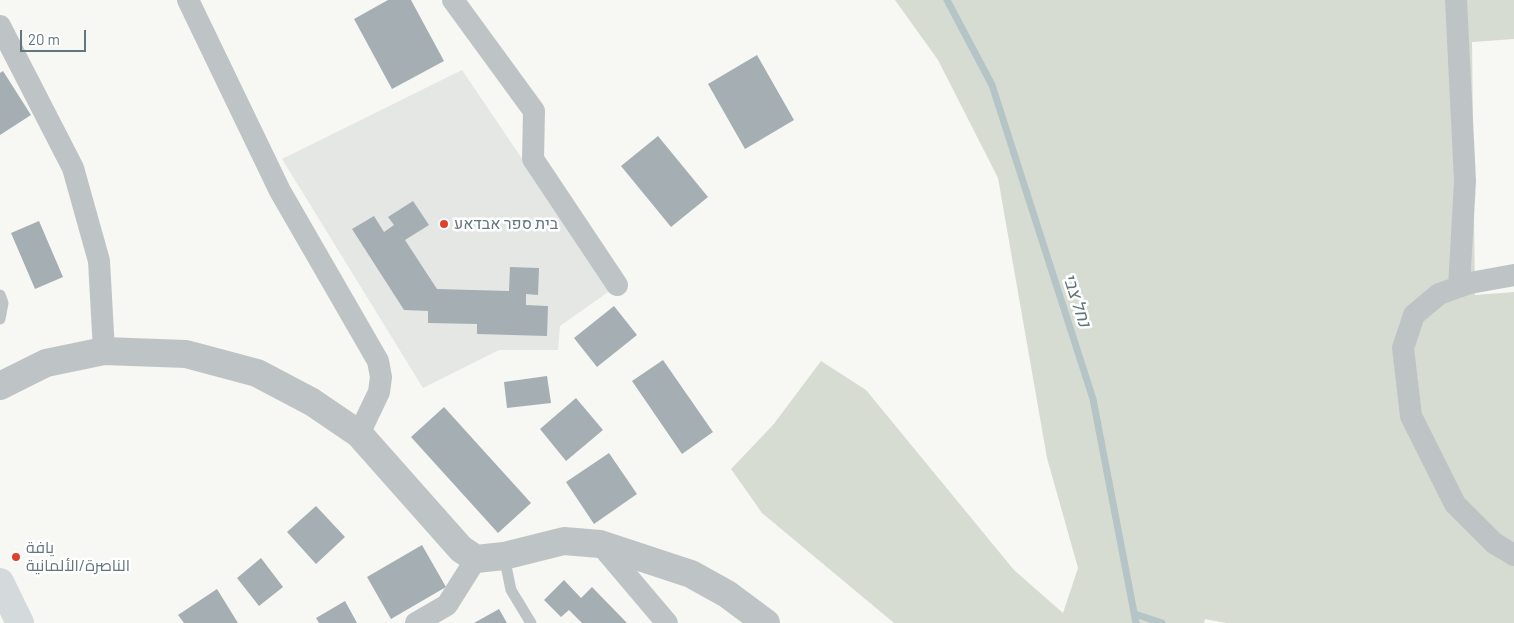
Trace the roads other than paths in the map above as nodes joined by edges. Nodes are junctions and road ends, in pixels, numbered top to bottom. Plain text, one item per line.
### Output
1 (188, 0) edge
2 (453, 0) edge
3 (1456, 0) edge
4 (0, 26) edge
5 (1514, 275) edge
6 (617, 286) dead end
7 (1459, 287) junction
8 (0, 295) edge
9 (0, 319) edge
10 (104, 351) junction
11 (0, 386) edge
12 (359, 434) junction
13 (600, 544) junction
14 (1514, 555) edge
15 (504, 556) junction
16 (476, 559) junction
17 (0, 582) edge
18 (20, 623) edge
19 (416, 623) edge
20 (531, 623) edge
21 (667, 623) edge
22 (766, 623) edge

1 - 12 street
2 - 6 street
3 - 7 street
4 - 10 street
5 - 7 street
7 - 14 street
8 - 9 lane
10 - 11 street
10 - 12 street
12 - 16 street
13 - 15 street
13 - 21 street
13 - 22 street
15 - 16 street
15 - 20 lane
16 - 19 street
17 - 18 highway

